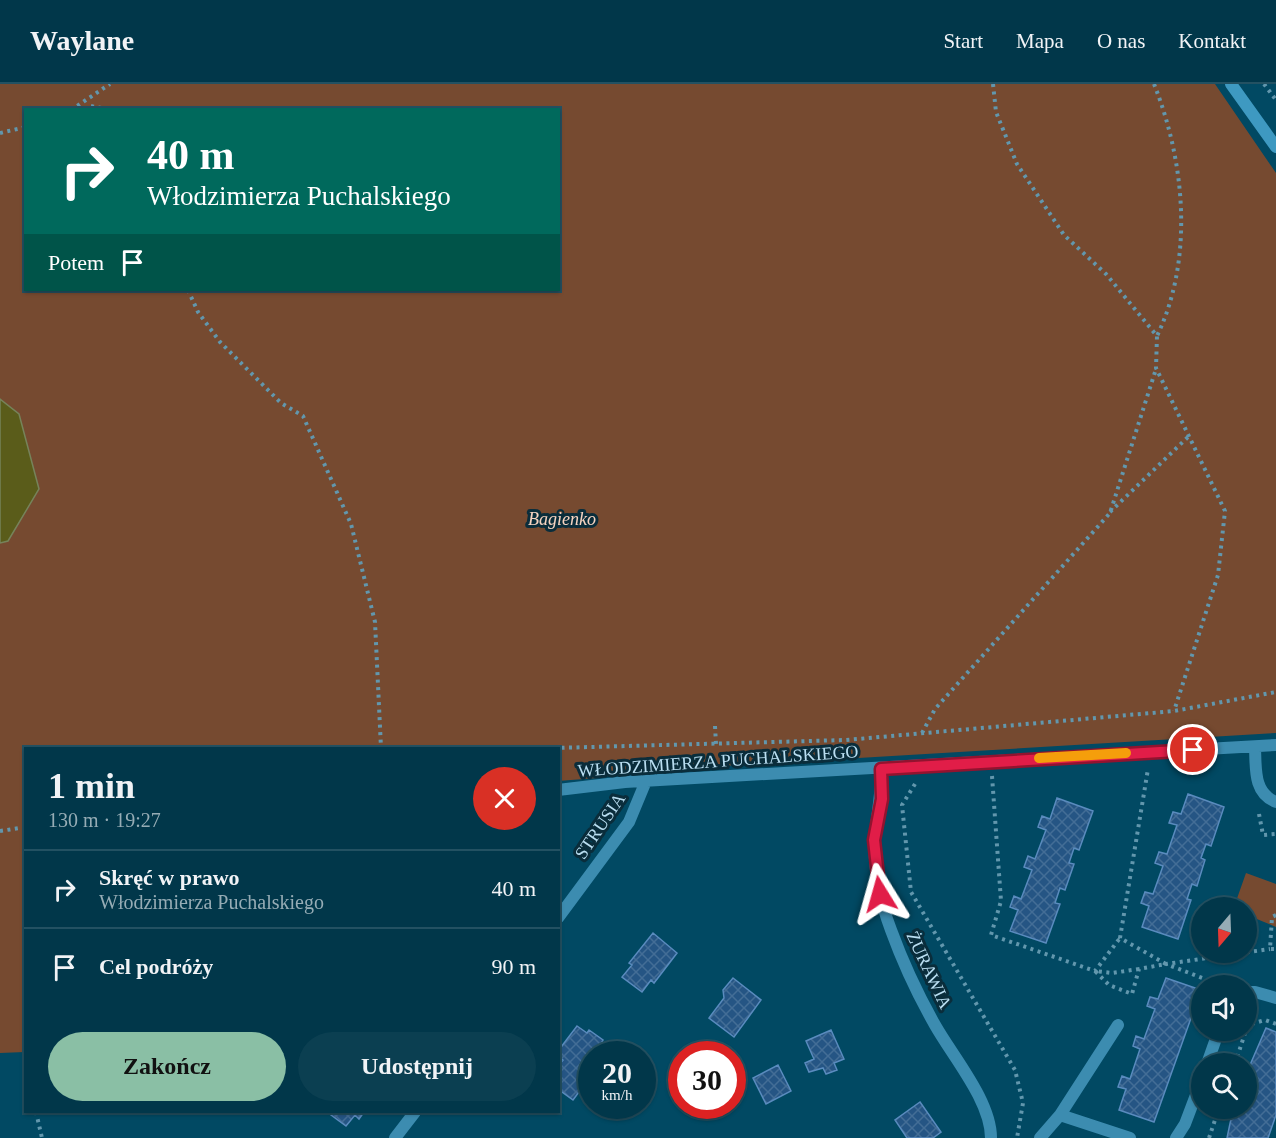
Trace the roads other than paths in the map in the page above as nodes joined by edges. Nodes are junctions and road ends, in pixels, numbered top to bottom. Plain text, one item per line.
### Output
1 (1232, 84) edge
2 (1276, 147) edge
3 (1276, 745) edge
4 (1255, 747) junction
5 (881, 769) junction
6 (646, 781) junction
7 (560, 790) edge
8 (1276, 802) edge
9 (560, 915) edge
10 (1257, 993) edge
11 (1276, 998) edge
12 (1118, 1024) dead end
13 (1191, 1108) edge
14 (414, 1113) edge
15 (1060, 1115) junction
16 (395, 1138) edge
17 (991, 1138) edge
18 (1040, 1138) edge
19 (1130, 1138) edge
20 (1176, 1138) edge

1 - 2 main road
3 - 4 street, WŁODZIMIERZA PUCHALSKIEGO
4 - 5 street, WŁODZIMIERZA PUCHALSKIEGO
4 - 8 street
5 - 6 street, WŁODZIMIERZA PUCHALSKIEGO
5 - 17 street, ŻURAWIA
6 - 7 street, WŁODZIMIERZA PUCHALSKIEGO
6 - 9 street, STRUSIA
10 - 11 street
12 - 15 street
13 - 20 street
14 - 16 street
15 - 18 street
15 - 19 street

